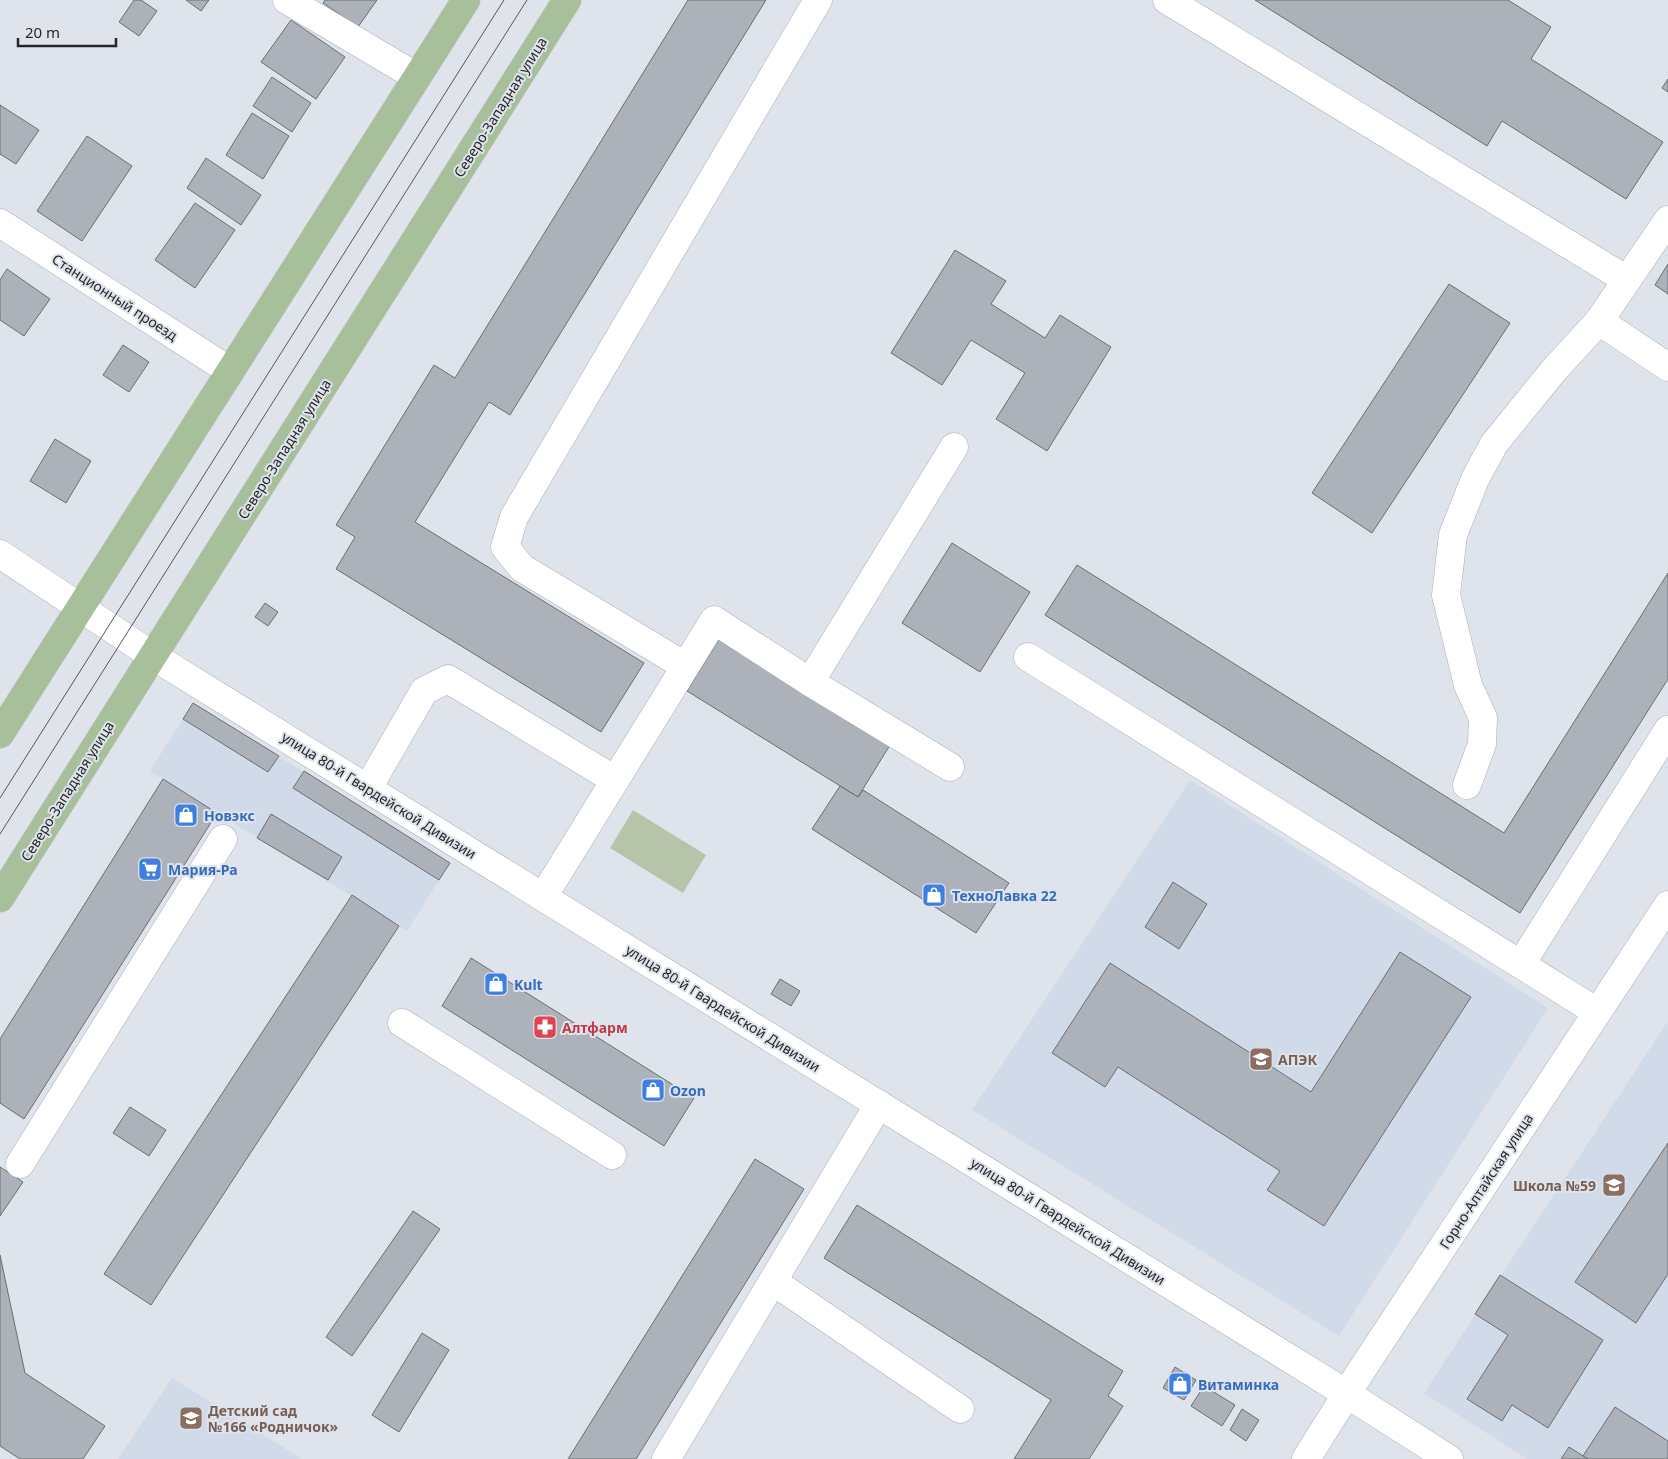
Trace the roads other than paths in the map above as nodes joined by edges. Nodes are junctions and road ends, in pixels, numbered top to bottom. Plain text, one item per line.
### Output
1 (287, 0) edge
2 (466, 0) edge
3 (567, 0) edge
4 (818, 0) edge
5 (1167, 0) edge
6 (418, 77) junction
7 (1668, 220) edge
8 (0, 224) edge
9 (1627, 280) junction
10 (1599, 321) junction
11 (1668, 367) edge
12 (230, 371) junction
13 (954, 447) dead end
14 (0, 554) edge
15 (80, 606) junction
16 (153, 656) junction
17 (1028, 657) dead end
18 (686, 666) junction
19 (810, 682) junction
20 (1668, 730) edge
21 (0, 734) edge
22 (950, 767) dead end
23 (615, 780) junction
24 (1467, 785) dead end
25 (368, 788) junction
26 (223, 839) dead end
27 (543, 896) junction
28 (0, 898) edge
29 (1668, 905) edge
30 (1521, 964) junction
31 (1597, 1012) junction
32 (402, 1023) dead end
33 (879, 1104) junction
34 (612, 1155) dead end
35 (20, 1164) dead end
36 (774, 1282) junction
37 (1347, 1394) junction
38 (960, 1409) dead end
39 (666, 1459) edge
40 (1306, 1459) edge
41 (1449, 1459) edge

1 - 6 street
2 - 6 main road
3 - 16 main road, Северо-Западная улица
4 - 18 street
5 - 9 street
6 - 12 main road
7 - 9 street
8 - 12 street, Станционный проезд
9 - 10 street
10 - 11 street
10 - 24 street
12 - 15 main road
13 - 19 street
14 - 15 street, улица 80-й Гвардейской Дивизии
15 - 16 street, улица 80-й Гвардейской Дивизии
15 - 21 main road
16 - 25 street, улица 80-й Гвардейской Дивизии
16 - 28 main road, Северо-Западная улица
17 - 30 street
18 - 19 street
18 - 23 street
19 - 22 street
20 - 30 street
23 - 25 street
23 - 27 street
25 - 27 street, улица 80-й Гвардейской Дивизии
26 - 35 street
27 - 33 street, улица 80-й Гвардейской Дивизии
29 - 31 street, Горно-Алтайская улица
30 - 31 street
31 - 37 street, Горно-Алтайская улица
32 - 34 street
33 - 36 street
33 - 37 street, улица 80-й Гвардейской Дивизии
36 - 38 street
36 - 39 street
37 - 40 street, Горно-Алтайская улица
37 - 41 street, улица 80-й Гвардейской Дивизии

